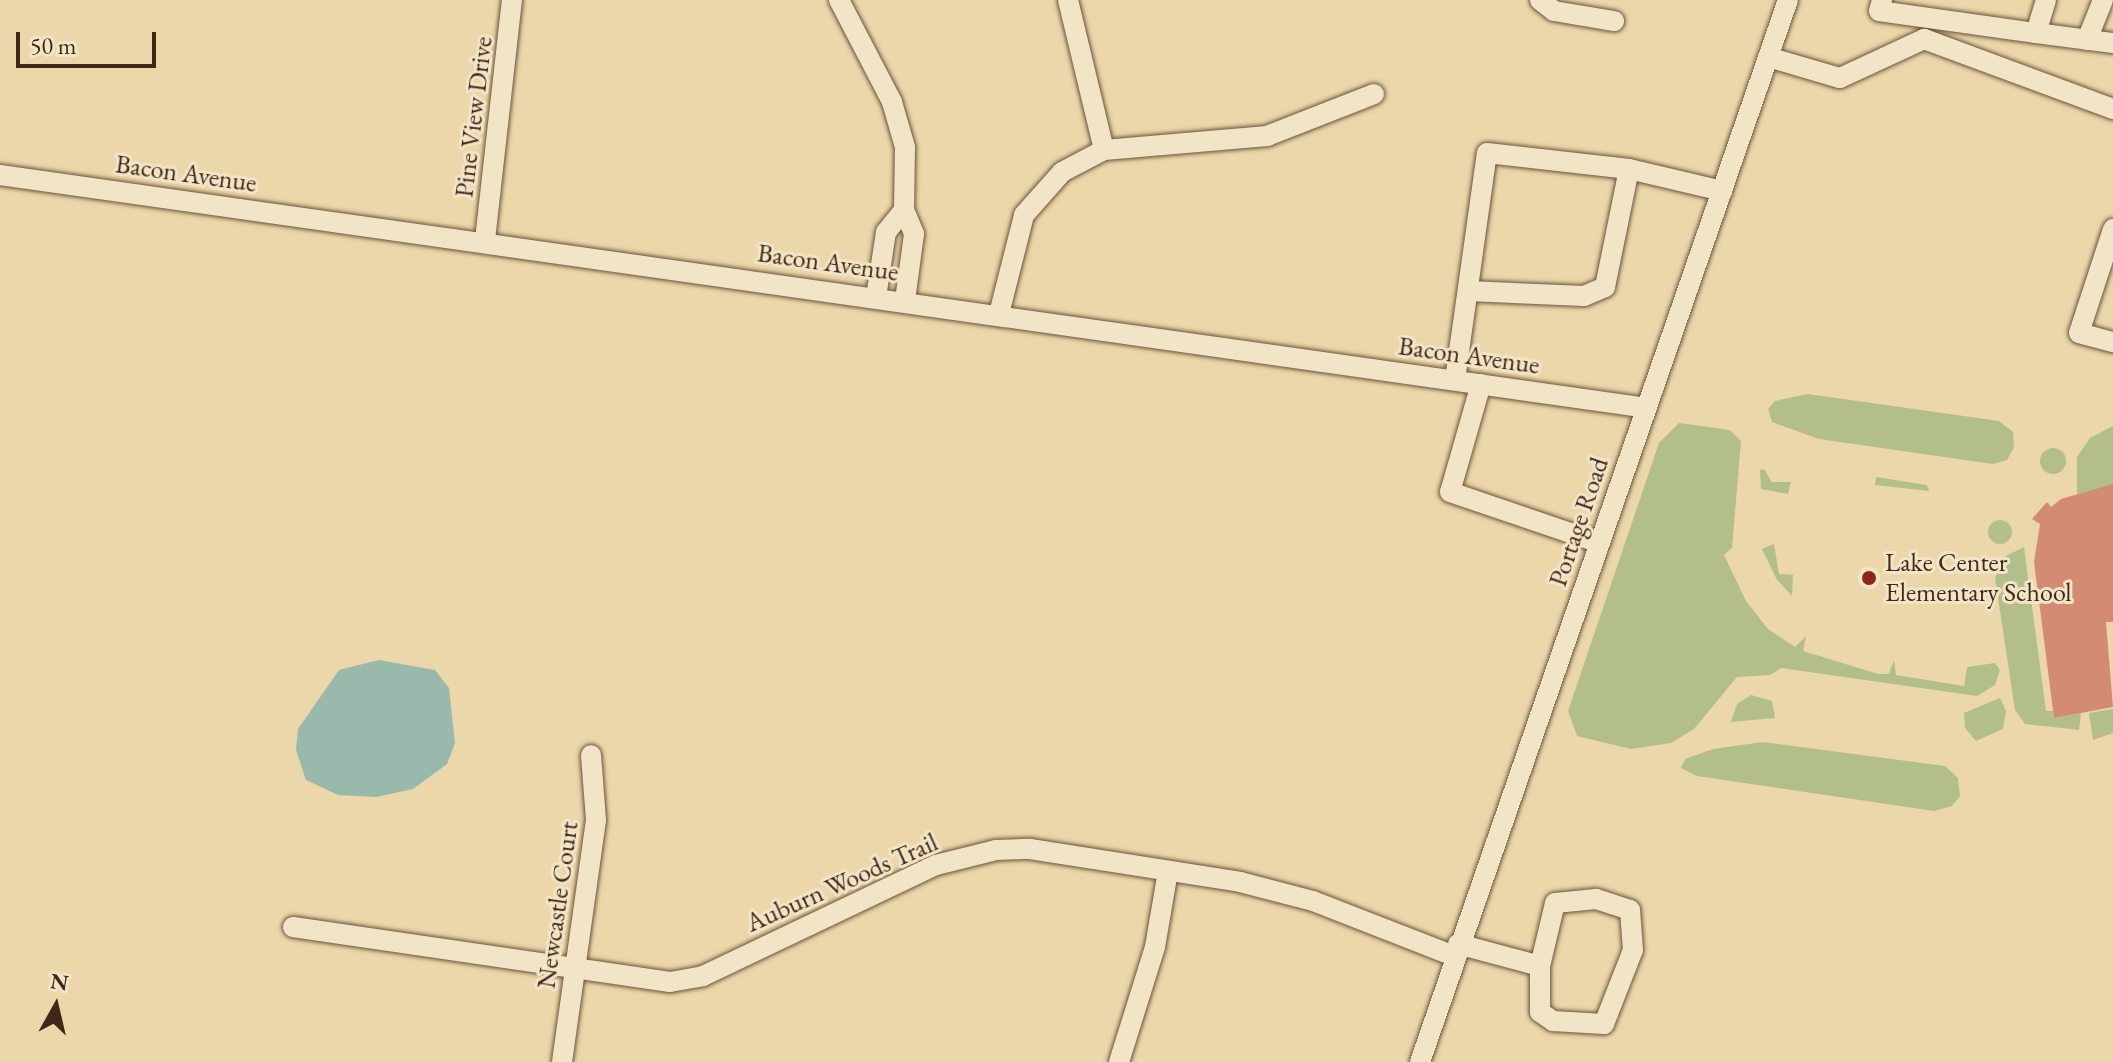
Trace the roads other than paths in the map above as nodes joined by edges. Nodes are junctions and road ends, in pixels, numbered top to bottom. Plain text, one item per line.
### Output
1 (512, 0) edge
2 (839, 0) edge
3 (1068, 0) edge
4 (1540, 0) edge
5 (1788, 0) edge
6 (1882, 0) edge
7 (2046, 0) edge
8 (2103, 0) edge
9 (1614, 21) dead end
10 (2036, 33) junction
11 (2087, 40) junction
12 (2113, 43) edge
13 (1768, 57) junction
14 (1374, 94) dead end
15 (2113, 109) edge
16 (1104, 150) junction
17 (1629, 169) junction
18 (0, 175) edge
19 (1722, 191) junction
20 (904, 210) junction
21 (2113, 229) edge
22 (485, 240) junction
23 (1468, 291) junction
24 (876, 297) junction
25 (905, 301) junction
26 (999, 314) junction
27 (2113, 342) edge
28 (1455, 380) junction
29 (1481, 384) junction
30 (1647, 408) junction
31 (1600, 543) junction
32 (591, 755) dead end
33 (1168, 871) junction
34 (293, 927) dead end
35 (1456, 950) junction
36 (1540, 966) junction
37 (575, 971) junction
38 (562, 1062) edge
39 (1119, 1062) edge
40 (1420, 1062) edge

1 - 22 street, Pine View Drive
2 - 20 street
3 - 16 street
4 - 9 street
5 - 13 street, Portage Road
6 - 10 street
7 - 10 street
8 - 11 street
10 - 11 street
11 - 12 street
13 - 15 street
13 - 19 street, Portage Road
14 - 16 street
16 - 26 street
17 - 19 street
17 - 23 street
17 - 23 street
18 - 22 street, Bacon Avenue
19 - 30 street, Portage Road
20 - 24 street
20 - 25 street
21 - 27 street
22 - 24 street, Bacon Avenue
23 - 28 street
24 - 25 street, Bacon Avenue
25 - 26 street, Bacon Avenue
26 - 28 street, Bacon Avenue
28 - 29 street, Bacon Avenue
29 - 30 street, Bacon Avenue
29 - 31 street
30 - 31 street, Portage Road
31 - 35 street, Portage Road
32 - 37 street, Newcastle Court
33 - 35 street, Auburn Woods Trail
33 - 37 street, Auburn Woods Trail
33 - 39 street
34 - 37 street, Auburn Woods Trail
35 - 36 street, Auburn Woods Trail
35 - 40 street, Portage Road
36 - 36 street
37 - 38 street, Newcastle Court

